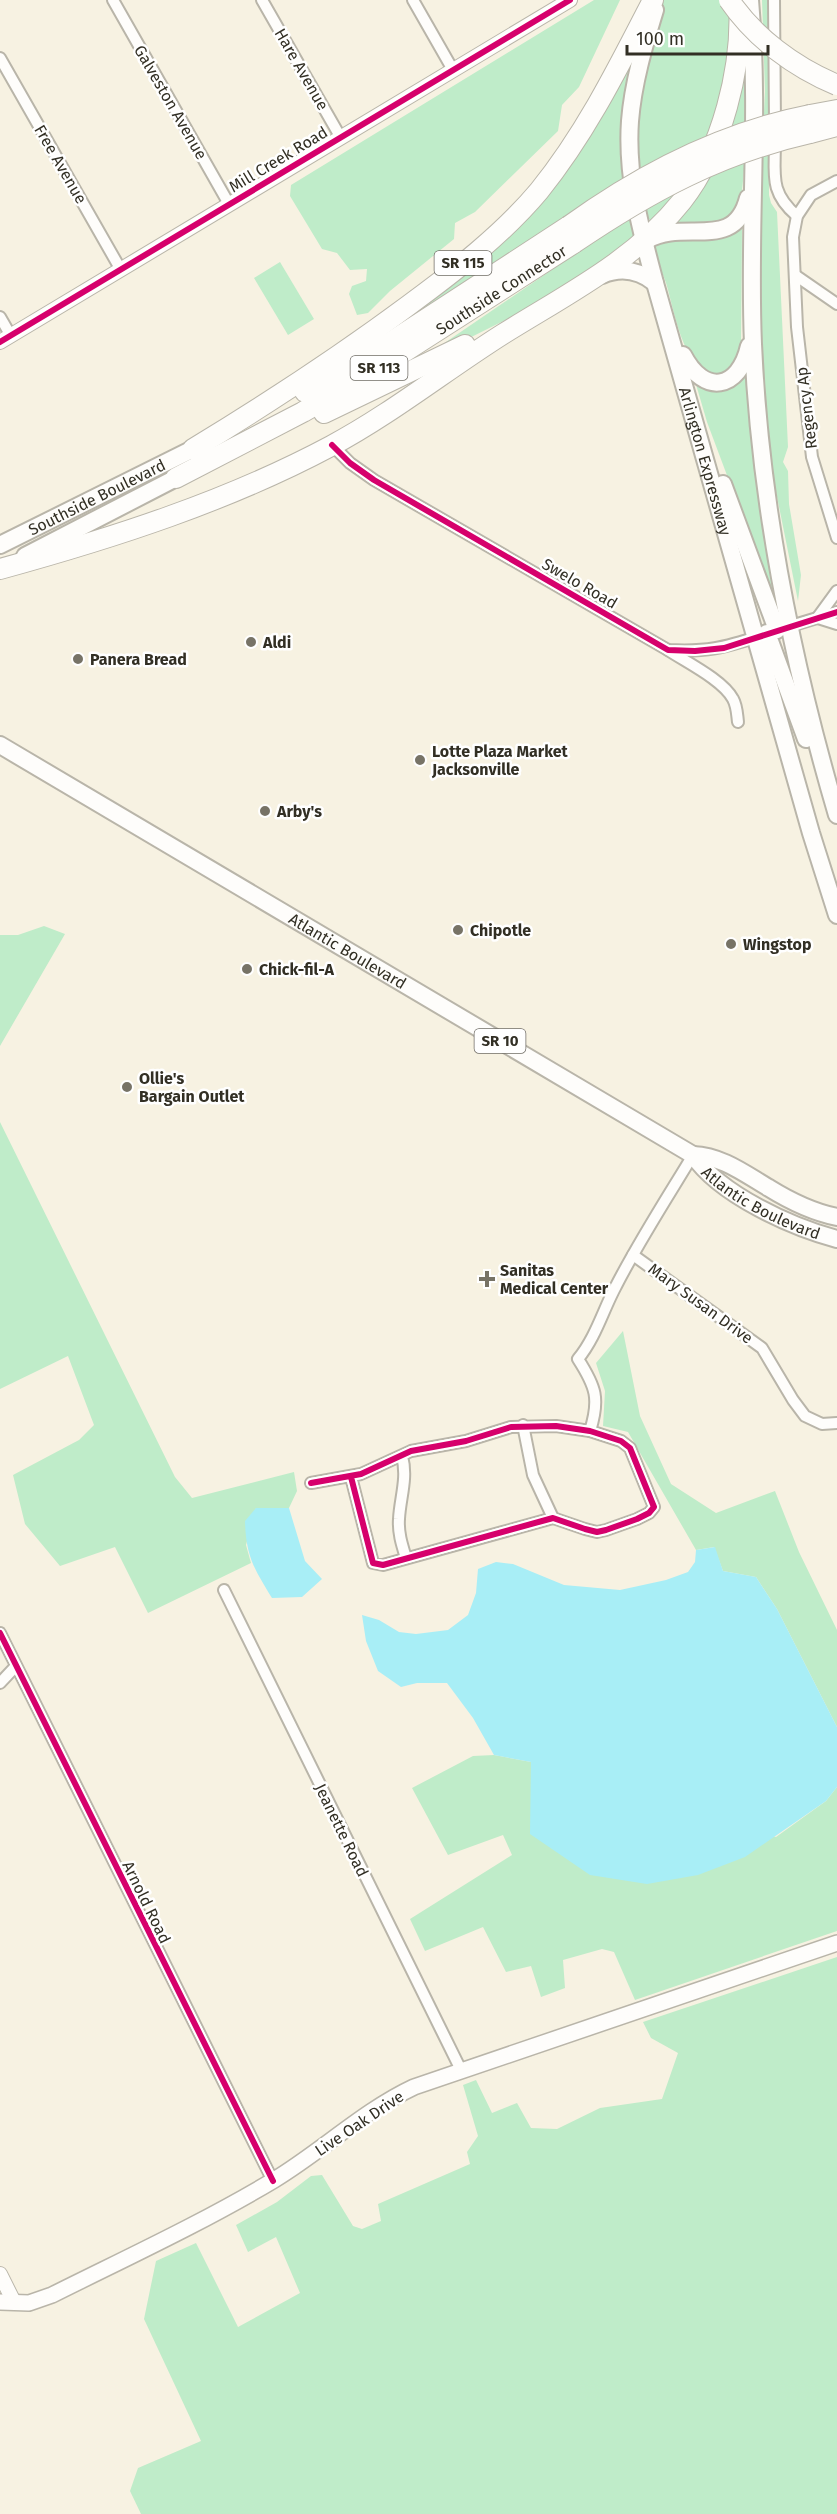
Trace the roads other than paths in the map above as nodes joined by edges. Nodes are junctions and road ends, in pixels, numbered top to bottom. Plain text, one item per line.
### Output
1 (113, 0) edge
2 (262, 0) edge
3 (413, 0) edge
4 (655, 0) edge
5 (729, 0) edge
6 (774, 0) edge
7 (563, 2) edge
8 (748, 3) edge
9 (0, 58) edge
10 (453, 70) junction
11 (837, 84) edge
12 (837, 110) edge
13 (810, 124) junction
14 (837, 126) edge
15 (340, 138) junction
16 (753, 167) junction
17 (837, 181) edge
18 (229, 204) junction
19 (797, 216) junction
20 (572, 234) junction
21 (644, 242) junction
22 (122, 270) junction
23 (795, 275) junction
24 (596, 278) junction
25 (655, 283) junction
26 (837, 304) edge
27 (548, 306) junction
28 (663, 310) junction
29 (0, 317) edge
30 (753, 321) junction
31 (5, 339) edge
32 (332, 445) junction
33 (193, 449) junction
34 (176, 478) junction
35 (837, 538) edge
36 (0, 545) edge
37 (0, 569) edge
38 (837, 591) edge
39 (837, 612) edge
40 (818, 618) junction
41 (837, 624) edge
42 (773, 632) junction
43 (668, 650) junction
44 (738, 722) dead end
45 (0, 745) edge
46 (837, 815) edge
47 (837, 821) edge
48 (837, 915) edge
49 (693, 1155) junction
50 (837, 1217) edge
51 (837, 1237) edge
52 (633, 1255) junction
53 (837, 1423) edge
54 (523, 1425) junction
55 (590, 1431) junction
56 (402, 1456) junction
57 (351, 1477) junction
58 (311, 1483) dead end
59 (553, 1518) junction
60 (406, 1558) junction
61 (224, 1590) dead end
62 (0, 1633) edge
63 (16, 1666) junction
64 (0, 1683) edge
65 (837, 1942) edge
66 (461, 2070) junction
67 (273, 2181) junction
68 (0, 2274) edge
69 (7, 2302) edge

1 - 18 street, Galveston Avenue
2 - 15 street, Hare Avenue
3 - 10 street
4 - 21 main road, Arlington Expressway
4 - 33 highway, SR 115
5 - 11 highway, bridge
6 - 19 street
7 - 10 street, Mill Creek Road
8 - 16 main road
8 - 21 highway
9 - 22 street, Free Avenue
10 - 15 street, Mill Creek Road
12 - 13 highway, Southside Connector / SR 113
13 - 14 highway, Southside Connector / SR 113
13 - 20 highway, Southside Connector / SR 113, bridge
15 - 18 street, Mill Creek Road
16 - 21 main road
16 - 30 main road
17 - 19 street
18 - 22 street, Mill Creek Road
19 - 23 street, Regency Ap
20 - 33 highway, Southside Connector / SR 113
20 - 34 highway, Southside Connector / SR 113
21 - 24 highway
21 - 25 main road, Arlington Expressway
22 - 31 street, Mill Creek Road
23 - 26 street
23 - 35 street, Regency Ap
24 - 25 main road
24 - 27 highway
25 - 28 main road, Arlington Expressway
27 - 32 highway
27 - 34 highway
28 - 30 main road
28 - 42 main road, Arlington Expressway
29 - 31 street
30 - 42 main road
32 - 37 highway
32 - 43 street, Swelo Road
33 - 36 main road, Southside Boulevard / SR 115
34 - 37 main road, Southside Boulevard
38 - 40 street
39 - 40 street, Swelo Road
40 - 41 street
40 - 42 street, Swelo Road
42 - 43 street, Swelo Road
42 - 46 main road
42 - 47 main road
42 - 48 main road
43 - 44 street
45 - 49 main road, Atlantic Boulevard / SR 10
49 - 50 main road, Atlantic Boulevard / SR 10
49 - 51 main road, Atlantic Boulevard / SR 10
49 - 52 street
52 - 53 street, Mary Susan Drive
52 - 55 street
54 - 55 street
54 - 56 street
54 - 59 street
55 - 59 street
56 - 57 street
56 - 60 street
57 - 58 street
57 - 60 street
59 - 60 street
61 - 66 street, Jeanette Road
62 - 63 street, Arnold Road
63 - 64 street
63 - 67 street, Arnold Road
65 - 66 main road, Live Oak Drive
66 - 67 main road, Live Oak Drive
67 - 69 main road, Live Oak Drive
68 - 69 street

